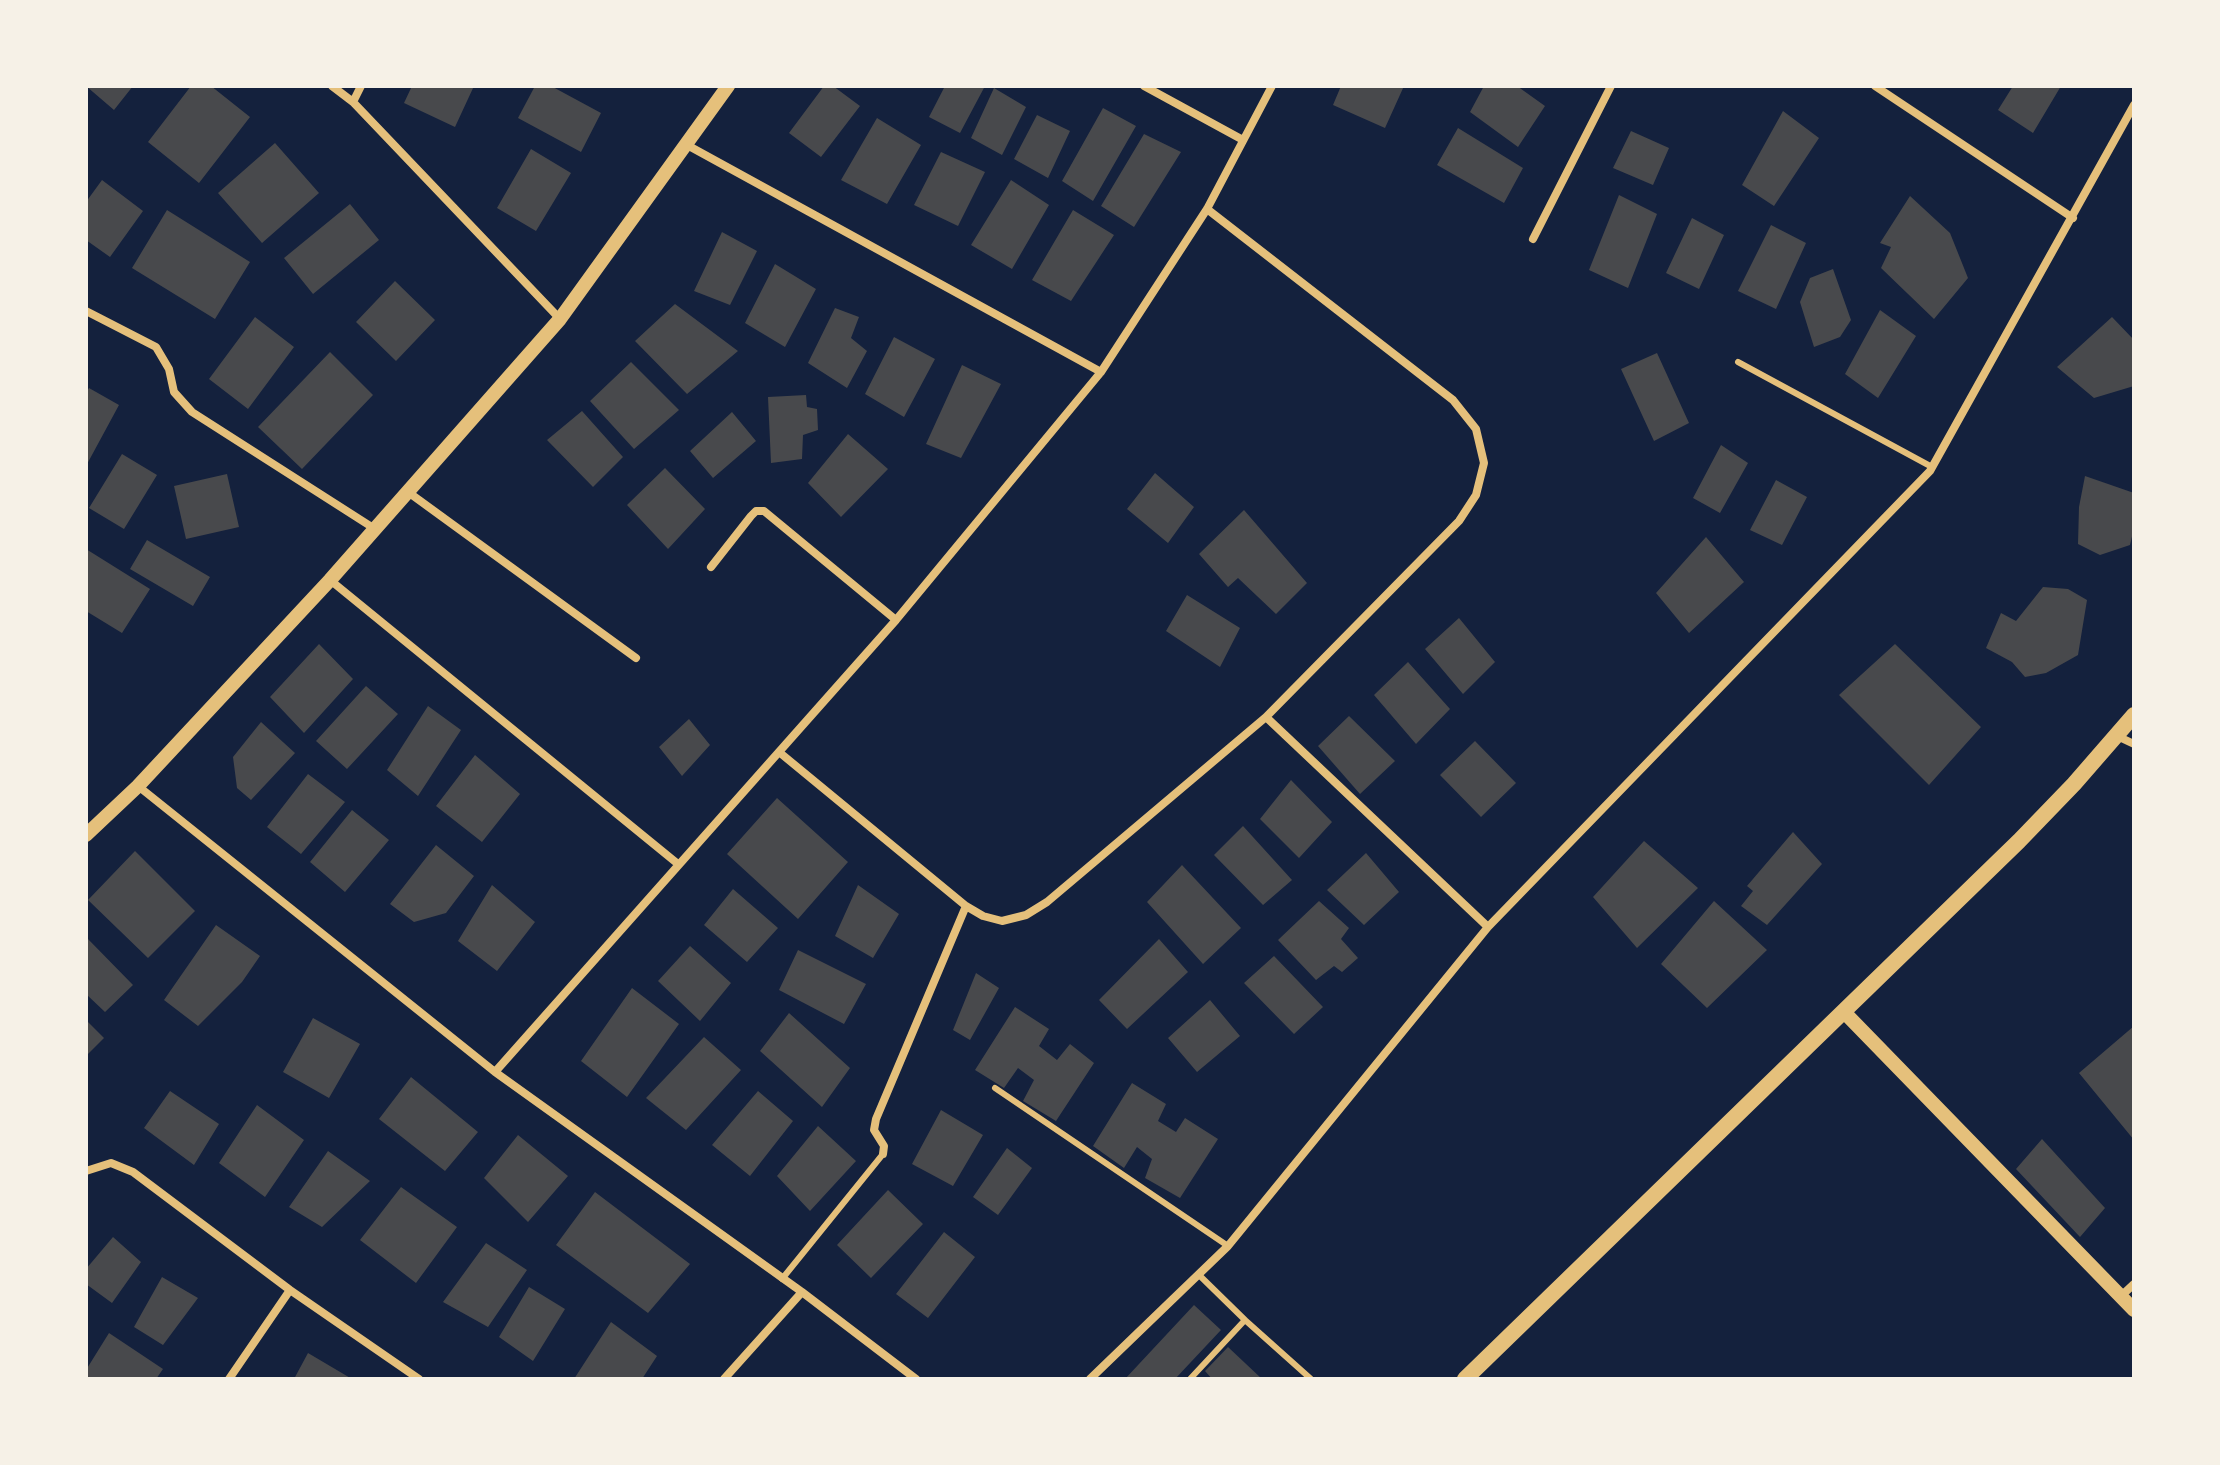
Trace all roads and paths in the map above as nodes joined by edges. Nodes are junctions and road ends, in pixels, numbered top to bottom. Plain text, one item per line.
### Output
1 (332, 86) edge
2 (361, 86) edge
3 (728, 86) edge
4 (1144, 86) edge
5 (1272, 86) edge
6 (1611, 86) edge
7 (1875, 86) edge
8 (353, 102) junction
9 (2134, 105) edge
10 (1243, 140) junction
11 (687, 145) junction
12 (1207, 209) junction
13 (2073, 218) junction
14 (1533, 239) dead end
15 (86, 311) edge
16 (560, 319) junction
17 (1738, 362) dead end
18 (1101, 372) junction
19 (1932, 467) junction
20 (408, 492) junction
21 (375, 529) junction
22 (711, 567) dead end
23 (330, 580) junction
24 (896, 620) junction
25 (636, 658) dead end
26 (2134, 715) edge
27 (1266, 717) junction
28 (2117, 736) junction
29 (2134, 744) edge
30 (779, 752) junction
31 (138, 786) junction
32 (86, 835) edge
33 (678, 864) junction
34 (966, 906) junction
35 (1488, 927) junction
36 (1845, 1013) junction
37 (495, 1072) junction
38 (995, 1088) dead end
39 (883, 1154) joint
40 (86, 1171) edge
41 (1228, 1246) junction
42 (1198, 1274) junction
43 (782, 1279) junction
44 (2134, 1284) edge
45 (290, 1290) junction
46 (802, 1292) junction
47 (2120, 1297) junction
48 (2134, 1310) edge
49 (1245, 1320) junction
50 (229, 1379) edge
51 (419, 1379) edge
52 (724, 1379) edge
53 (916, 1379) edge
54 (1090, 1379) edge
55 (1190, 1379) edge
56 (1311, 1379) edge
57 (1465, 1379) edge

1 - 8 street
2 - 8 street
3 - 11 street
4 - 10 street
5 - 10 street
6 - 14 street
7 - 13 street
8 - 16 street
9 - 13 street
10 - 12 street
11 - 16 street
11 - 18 street
12 - 18 street
12 - 27 street
13 - 19 street
15 - 21 street
16 - 20 street
17 - 19 lane
18 - 24 street
19 - 35 street
20 - 21 street
20 - 25 street
21 - 23 street
22 - 24 street
23 - 31 street
23 - 33 street
24 - 30 street
26 - 28 main road
27 - 34 street
27 - 35 street
28 - 29 street
28 - 36 main road
30 - 33 street
30 - 34 street
31 - 32 street
31 - 37 street
33 - 37 street
34 - 39 street
35 - 41 street
36 - 47 street
36 - 57 main road
37 - 43 street
38 - 41 lane
39 - 43 lane
40 - 45 street
41 - 42 street
42 - 49 lane
42 - 54 street
43 - 46 street
44 - 47 street
45 - 50 street
45 - 51 street
46 - 52 street
46 - 53 street
47 - 48 street
49 - 55 lane
49 - 56 lane

